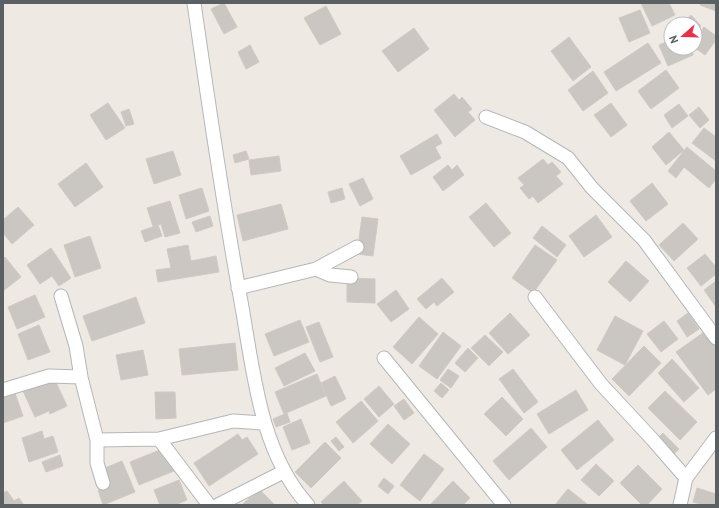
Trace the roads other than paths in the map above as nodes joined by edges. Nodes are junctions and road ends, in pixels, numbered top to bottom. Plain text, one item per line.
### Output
1 (194, 3) edge
2 (486, 116) dead end
3 (357, 247) dead end
4 (316, 269) junction
5 (351, 277) dead end
6 (238, 288) junction
7 (61, 296) dead end
8 (535, 298) dead end
9 (716, 338) edge
10 (384, 358) dead end
11 (81, 377) junction
12 (3, 390) edge
13 (264, 423) junction
14 (716, 438) edge
15 (159, 439) junction
16 (98, 440) junction
17 (283, 472) junction
18 (686, 478) junction
19 (103, 483) dead end
20 (209, 505) edge
21 (218, 505) edge
22 (308, 505) edge
23 (504, 505) edge
24 (680, 505) edge

1 - 6 street
2 - 9 street
3 - 4 street
4 - 5 street
4 - 6 street
6 - 13 street
7 - 11 street
8 - 18 street
10 - 23 street
11 - 12 street
11 - 16 street
13 - 15 street
13 - 17 street
14 - 18 street
15 - 16 street
15 - 20 street
16 - 19 street
17 - 21 street
17 - 22 street
18 - 24 street

